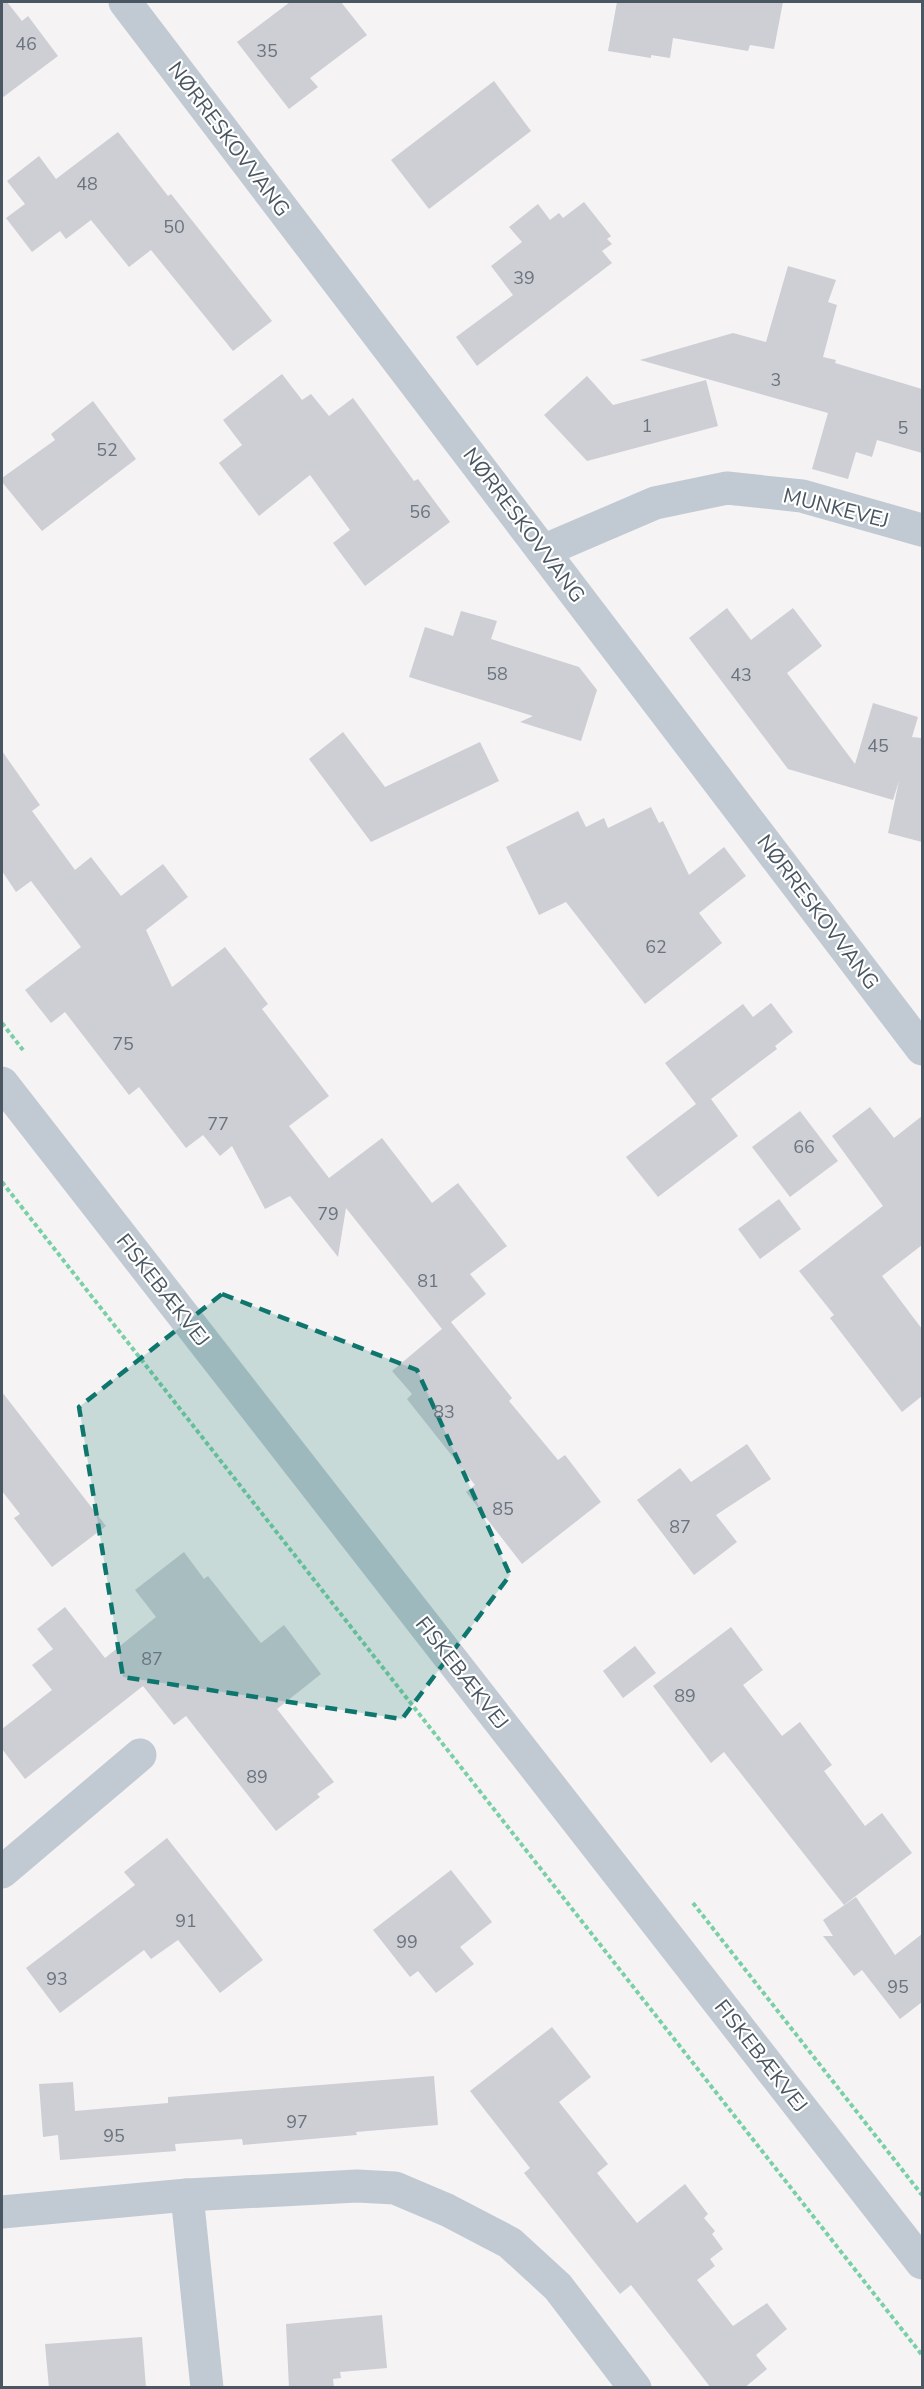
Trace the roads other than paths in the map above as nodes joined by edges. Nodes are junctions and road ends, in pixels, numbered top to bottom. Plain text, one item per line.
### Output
1 (125, 2) edge
2 (922, 530) edge
3 (543, 551) junction
4 (922, 1049) edge
5 (2, 1083) edge
6 (140, 1755) dead end
7 (2, 1872) edge
8 (187, 2195) junction
9 (2, 2212) edge
10 (922, 2263) edge
11 (207, 2388) edge
12 (635, 2388) edge

1 - 3 street, NØRRESKOVVANG
2 - 3 street, MUNKEVEJ
3 - 4 street, NØRRESKOVVANG
5 - 10 street, FISKEBÆKVEJ
6 - 7 street
8 - 9 street
8 - 11 street
8 - 12 street

